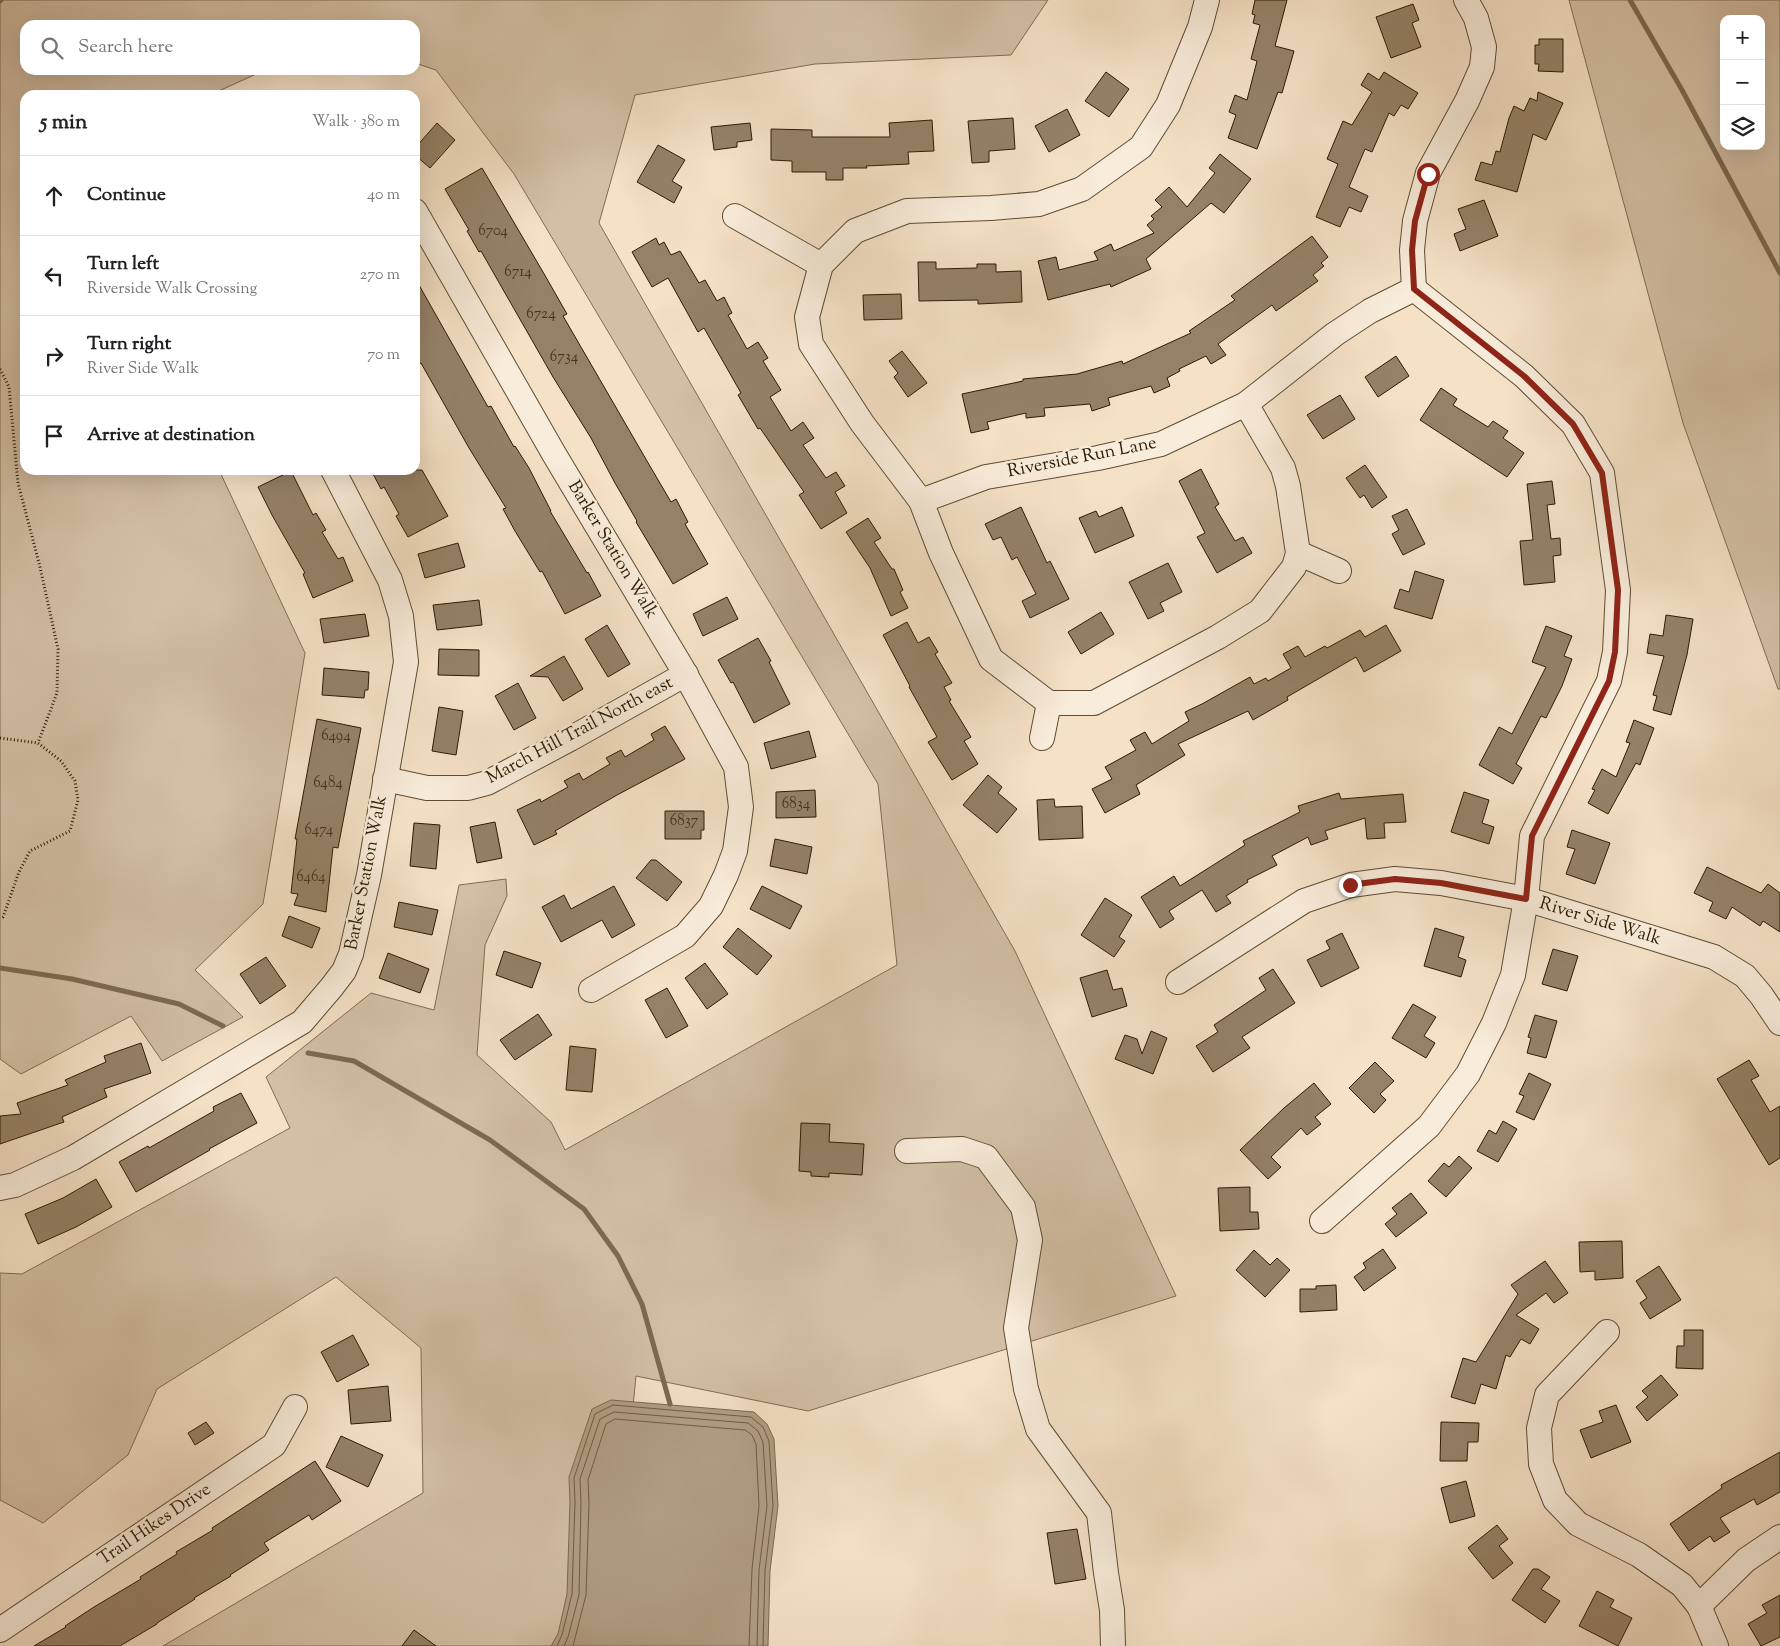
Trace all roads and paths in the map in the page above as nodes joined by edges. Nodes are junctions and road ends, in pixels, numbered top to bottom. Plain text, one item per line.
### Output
1 (1208, 0) edge
2 (1466, 0) edge
3 (735, 216) dead end
4 (420, 220) edge
5 (821, 265) junction
6 (1414, 289) junction
7 (0, 369) edge
8 (1246, 404) junction
9 (336, 475) edge
10 (921, 501) junction
11 (1298, 553) junction
12 (1339, 571) dead end
13 (686, 674) junction
14 (1049, 703) junction
15 (0, 738) edge
16 (1042, 738) dead end
17 (38, 743) junction
18 (386, 779) junction
19 (1526, 899) junction
20 (0, 918) edge
21 (1178, 982) dead end
22 (591, 990) dead end
23 (1780, 1023) edge
24 (907, 1151) dead end
25 (0, 1188) edge
26 (1322, 1221) dead end
27 (1607, 1332) dead end
28 (296, 1407) dead end
29 (1780, 1537) edge
30 (1699, 1606) junction
31 (0, 1630) edge
32 (1113, 1646) edge
33 (1716, 1646) edge

1 - 5 street
2 - 6 street
3 - 5 street
4 - 13 street, Barker Station Walk
5 - 10 street
6 - 8 street, Riverside Run Lane
6 - 19 street
7 - 17 path
8 - 10 street, Riverside Run Lane
8 - 11 street
9 - 18 street, Barker Station Walk
10 - 14 street
11 - 12 street
11 - 14 street
13 - 18 street, March Hill Trail North east
13 - 22 street, Barker Station Walk
14 - 16 street
15 - 17 path
17 - 20 path
18 - 25 street, Barker Station Walk
19 - 21 street, River Side Walk
19 - 23 street, River Side Walk
19 - 26 street
24 - 32 street
27 - 30 street
28 - 31 street, Trail Hikes Drive
29 - 30 street
30 - 33 street

